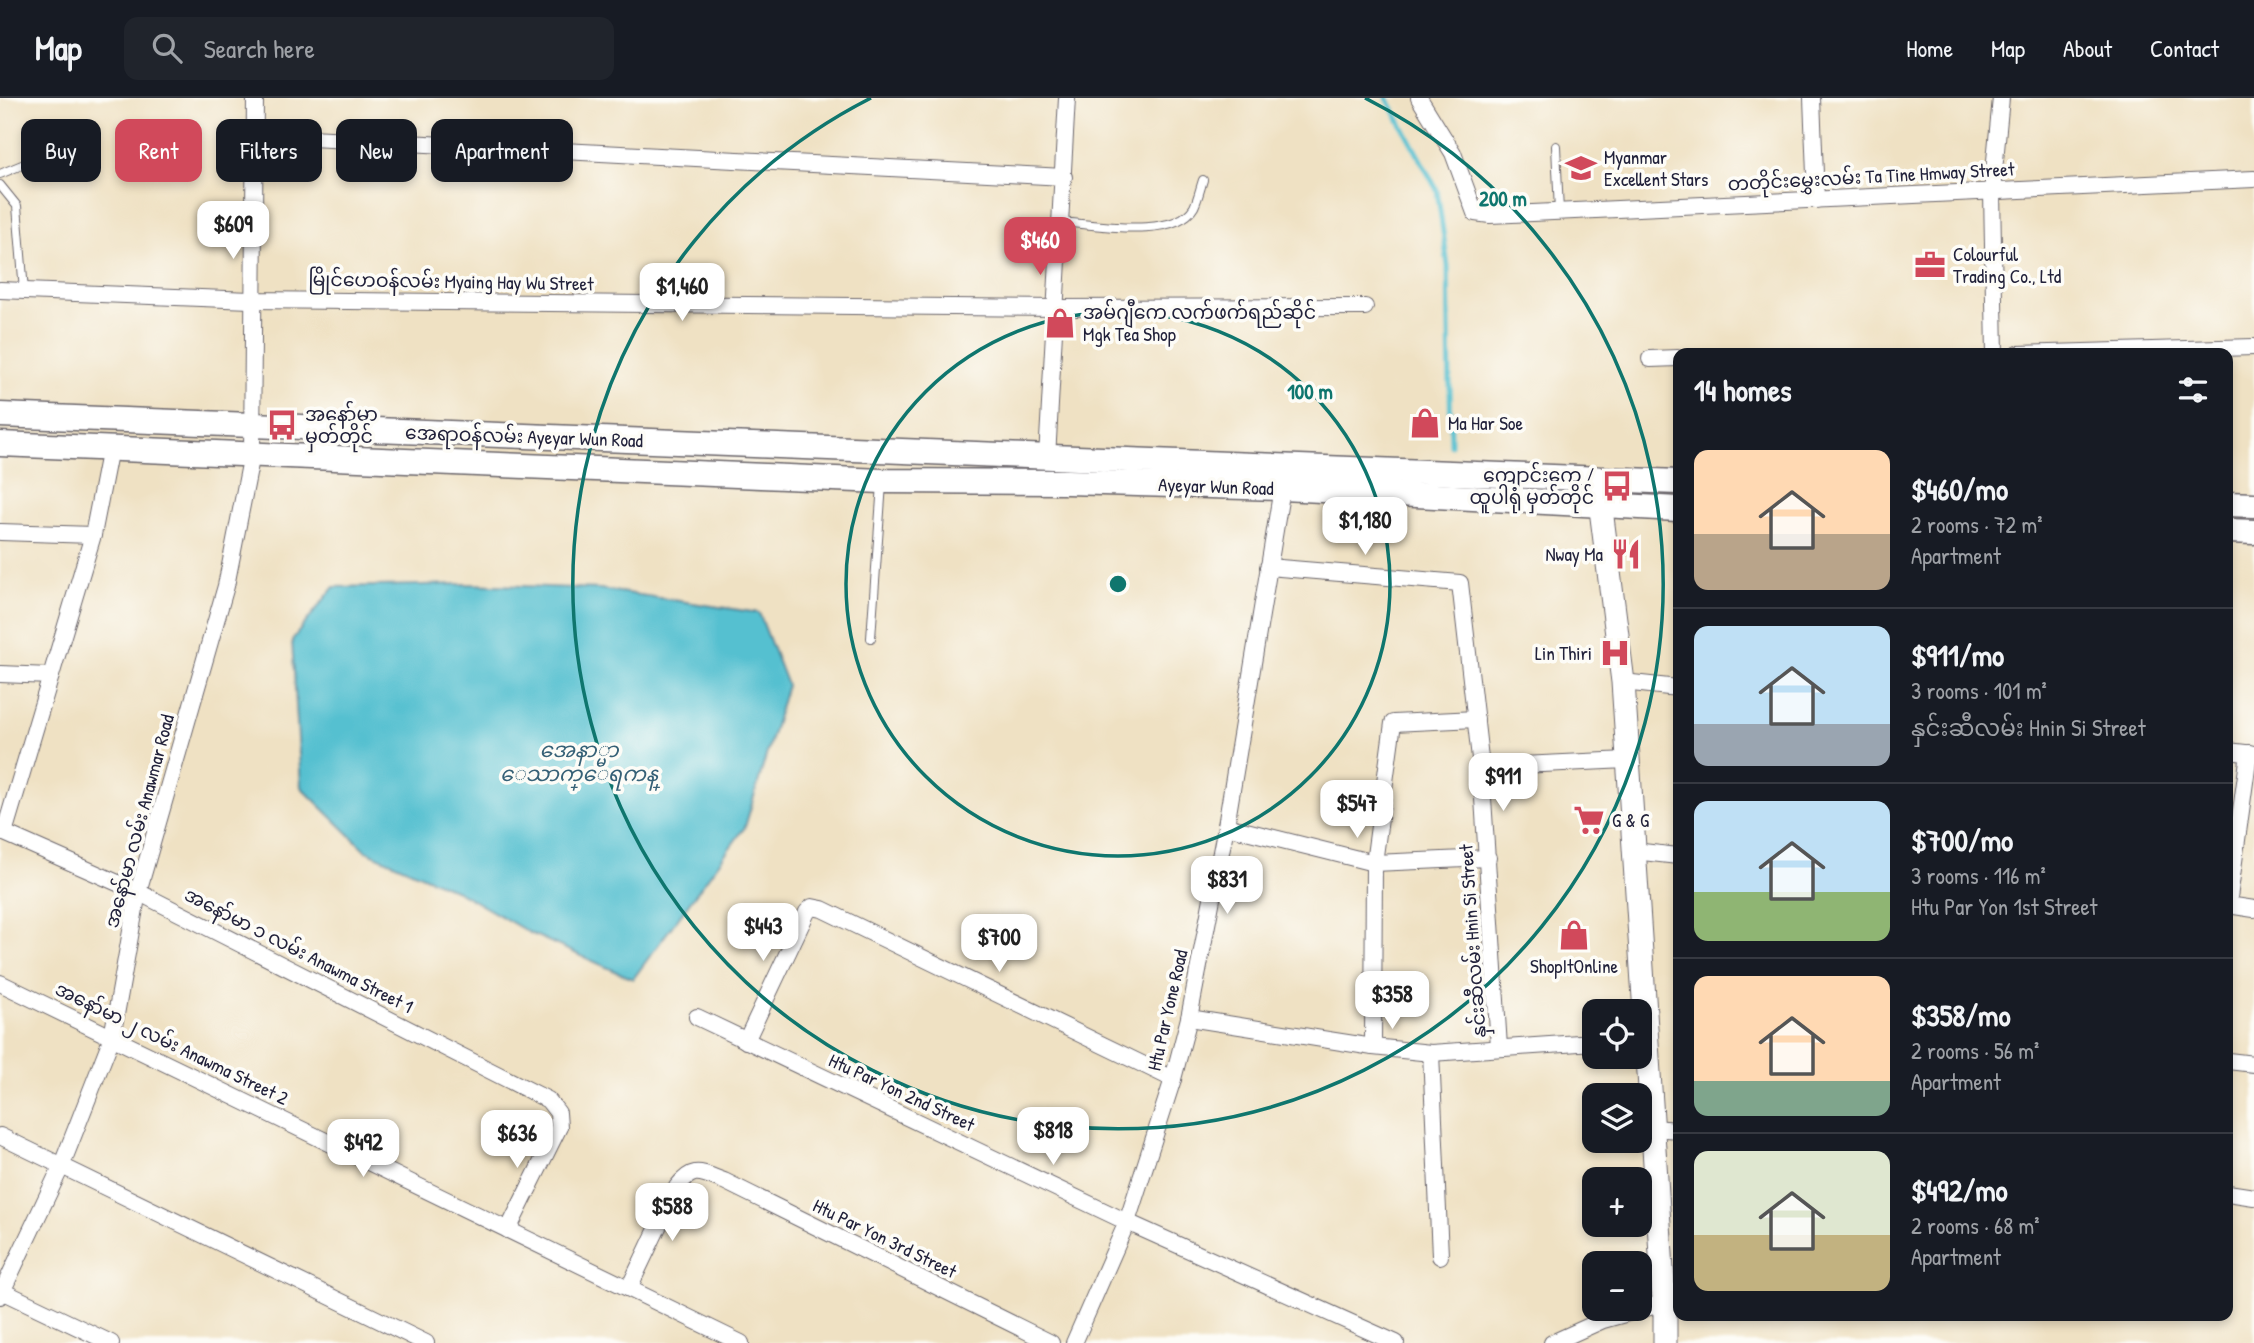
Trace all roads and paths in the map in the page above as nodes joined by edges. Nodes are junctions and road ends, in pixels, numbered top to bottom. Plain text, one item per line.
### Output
1 (255, 98) edge
2 (1067, 98) edge
3 (1419, 98) edge
4 (1812, 98) edge
5 (2001, 98) edge
6 (254, 119) edge
7 (322, 139) edge
8 (1556, 146) dead end
9 (21, 165) edge
10 (0, 174) edge
11 (1064, 177) junction
12 (1203, 180) dead end
13 (2254, 180) edge
14 (252, 182) edge
15 (0, 186) edge
16 (1992, 192) junction
17 (1816, 200) junction
18 (1559, 212) junction
19 (1061, 222) junction
20 (0, 290) edge
21 (24, 290) junction
22 (251, 300) junction
23 (1365, 307) dead end
24 (1057, 308) junction
25 (2254, 346) edge
26 (1995, 348) edge
27 (2195, 348) edge
28 (1673, 358) edge
29 (1650, 359) dead end
30 (0, 415) edge
31 (253, 424) junction
32 (0, 444) edge
33 (110, 448) junction
34 (251, 454) junction
35 (1047, 470) junction
36 (1283, 476) junction
37 (1597, 478) junction
38 (882, 481) junction
39 (1673, 482) edge
40 (2233, 504) edge
41 (2254, 505) edge
42 (1600, 506) junction
43 (1673, 509) edge
44 (2233, 531) edge
45 (0, 532) edge
46 (2254, 532) edge
47 (93, 535) junction
48 (1268, 567) junction
49 (871, 638) dead end
50 (0, 674) edge
51 (51, 676) junction
52 (1623, 682) junction
53 (1673, 687) edge
54 (1476, 719) junction
55 (2233, 752) edge
56 (2252, 754) edge
57 (1627, 760) junction
58 (1481, 767) junction
59 (1226, 826) junction
60 (2, 832) edge
61 (1634, 850) junction
62 (1673, 855) edge
63 (1488, 858) junction
64 (1374, 863) junction
65 (2233, 874) edge
66 (138, 892) junction
67 (2233, 906) edge
68 (2254, 909) edge
69 (0, 983) edge
70 (1641, 999) edge
71 (697, 1017) dead end
72 (1189, 1018) junction
73 (111, 1037) junction
74 (747, 1041) junction
75 (1582, 1043) edge
76 (1499, 1046) junction
77 (1373, 1047) junction
78 (1431, 1053) junction
79 (2233, 1062) edge
80 (2254, 1064) edge
81 (1646, 1069) edge
82 (1173, 1079) junction
83 (1653, 1128) junction
84 (1673, 1130) edge
85 (0, 1136) edge
86 (61, 1167) junction
87 (2233, 1194) edge
88 (2254, 1197) edge
89 (1127, 1222) junction
90 (508, 1230) junction
91 (1440, 1256) dead end
92 (629, 1288) junction
93 (1, 1292) edge
94 (1664, 1303) junction
95 (111, 1343) edge
96 (426, 1343) edge
97 (741, 1343) edge
98 (1051, 1343) edge
99 (1074, 1343) edge
100 (1395, 1343) edge
101 (1552, 1343) edge
102 (1665, 1343) edge

1 - 6 street, အနော်မာ လမ်း Anawmar Road
2 - 11 street
3 - 18 street, တတိုင်းမွှေးလမ်း Ta Tine Hmway Street
4 - 17 street
5 - 16 street
7 - 11 street
8 - 18 lane
9 - 10 lane
11 - 19 street
12 - 19 lane
13 - 16 street, တတိုင်းမွှေးလမ်း Ta Tine Hmway Street
14 - 22 street, အနော်မာ လမ်း Anawmar Road
15 - 21 lane
16 - 17 street, တတိုင်းမွှေးလမ်း Ta Tine Hmway Street
16 - 26 street
17 - 18 street, တတိုင်းမွှေးလမ်း Ta Tine Hmway Street
19 - 24 street
20 - 21 street, မြိုင်ဟေဝန်လမ်း Myaing Hay Wu Street
21 - 22 street, မြိုင်ဟေဝန်လမ်း Myaing Hay Wu Street
22 - 24 street, မြိုင်ဟေဝန်လမ်း Myaing Hay Wu Street
22 - 31 street, အနော်မာ လမ်း Anawmar Road
23 - 24 street, မြိုင်ဟေဝန်လမ်း Myaing Hay Wu Street
24 - 35 street
25 - 27 street
28 - 29 street
30 - 31 main road, အေရာဝန်လမ်း Ayeyar Wun Road
31 - 34 street, အနော်မာ လမ်း Anawmar Road
31 - 35 main road, အေရာဝန်လမ်း Ayeyar Wun Road
32 - 33 main road, အေရာဝန်လမ်း Ayeyar Wun Road
33 - 34 main road, အေရာဝန်လမ်း Ayeyar Wun Road
33 - 47 street
34 - 38 main road, အေရာဝန်လမ်း Ayeyar Wun Road
34 - 66 street, အနော်မာ လမ်း Anawmar Road
35 - 36 main road, Ayeyar Wun Road
35 - 38 main road, အေရာဝန်လမ်း Ayeyar Wun Road
36 - 37 main road, Ayeyar Wun Road
36 - 42 main road, Ayeyar Wun Road
36 - 48 street, Htu Par Yone Road
37 - 39 main road, Ayeyar Wun Road
37 - 42 main road
38 - 49 lane
40 - 41 main road
42 - 43 main road, Ayeyar Wun Road
42 - 52 main road
44 - 46 main road
45 - 47 street
47 - 51 street
48 - 54 street, နှင်းဆီလမ်း Hnin Si Street
48 - 59 street, Htu Par Yone Road
50 - 51 street
51 - 60 street
52 - 53 street
52 - 57 main road
54 - 58 street, နှင်းဆီလမ်း Hnin Si Street
54 - 64 street
55 - 56 street
56 - 65 street
57 - 58 street
57 - 61 main road
58 - 63 street, နှင်းဆီလမ်း Hnin Si Street
59 - 64 street
59 - 72 street, Htu Par Yone Road
60 - 66 street, အနော်မာ ၁ လမ်း Anawma Street 1
61 - 62 street
61 - 70 main road
63 - 64 street
63 - 76 street, နှင်းဆီလမ်း Hnin Si Street
64 - 77 street
66 - 73 street, အနော်မာ လမ်း Anawmar Road
66 - 90 street, အနော်မာ ၁ လမ်း Anawma Street 1
67 - 68 street
69 - 73 street, အနော်မာ ၂ လမ်း Anawma Street 2
71 - 74 street, Htu Par Yon 2nd Street
72 - 77 street
72 - 82 street, Htu Par Yone Road
73 - 86 street, အနော်မာ လမ်း Anawmar Road
73 - 90 street, အနော်မာ ၂ လမ်း Anawma Street 2
74 - 82 street
74 - 89 street, Htu Par Yon 2nd Street
75 - 76 street
76 - 78 street
77 - 78 street
78 - 91 street
79 - 80 street
81 - 83 main road
82 - 89 street, Htu Par Yone Road
83 - 84 street
83 - 94 main road
85 - 86 street
86 - 93 street, အနော်မာ လမ်း Anawmar Road
86 - 96 street
87 - 88 street
89 - 99 street, Htu Par Yone Road
89 - 100 street, Htu Par Yon 2nd Street
90 - 92 street, အနော်မာ ၂ လမ်း Anawma Street 2
92 - 97 street, အနော်မာ ၂ လမ်း Anawma Street 2
92 - 98 street, Htu Par Yon 3rd Street
93 - 95 street
94 - 101 street
94 - 102 main road

